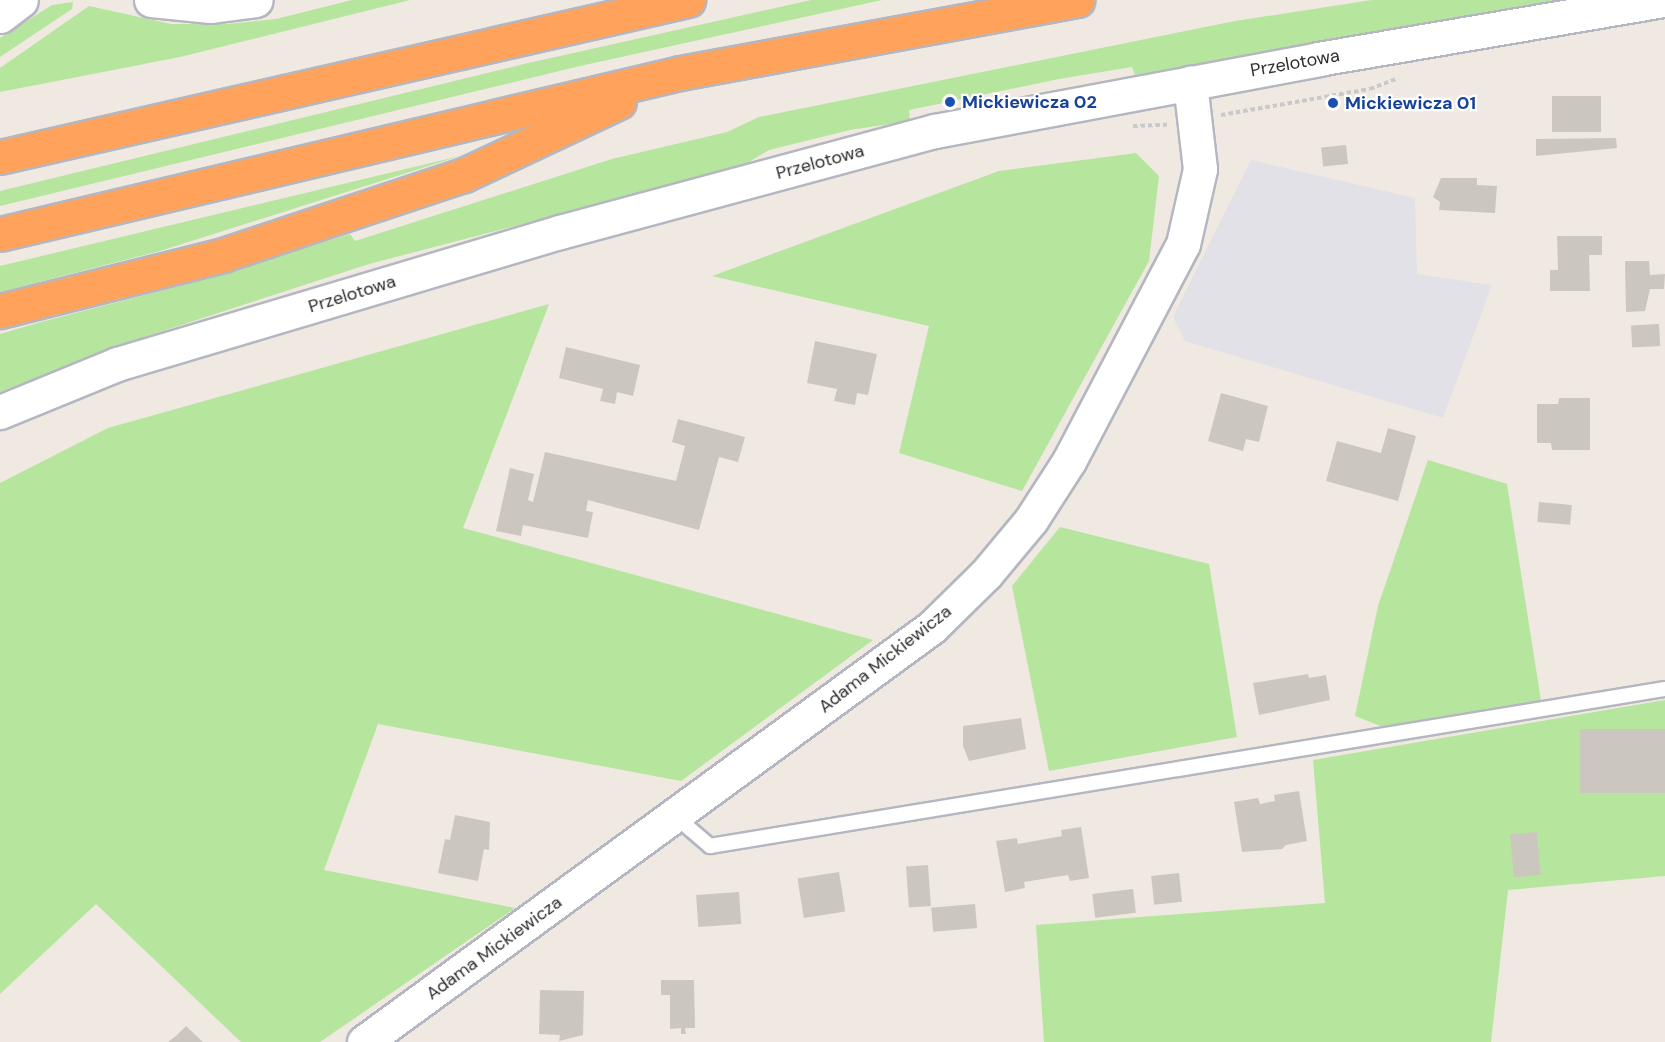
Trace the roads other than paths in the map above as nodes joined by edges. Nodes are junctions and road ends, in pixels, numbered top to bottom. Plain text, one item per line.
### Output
1 (21, 0) edge
2 (256, 0) edge
3 (688, 0) edge
4 (1077, 0) edge
5 (1662, 0) edge
6 (168, 1) edge
7 (0, 16) edge
8 (680, 73) junction
9 (1190, 83) junction
10 (115, 130) junction
11 (0, 135) edge
12 (0, 157) edge
13 (0, 234) edge
14 (51, 298) junction
15 (0, 311) edge
16 (0, 318) edge
17 (0, 412) edge
18 (1665, 688) edge
19 (676, 817) junction
20 (364, 1042) edge

1 - 7 street
2 - 6 street
3 - 10 highway
4 - 8 highway
5 - 9 street, Przelotowa
8 - 13 highway
8 - 14 highway
9 - 17 street, Przelotowa
9 - 19 street, Adama Mickiewicza
10 - 11 highway
10 - 12 highway
14 - 15 highway
14 - 16 highway
18 - 19 lane
19 - 20 street, Adama Mickiewicza

